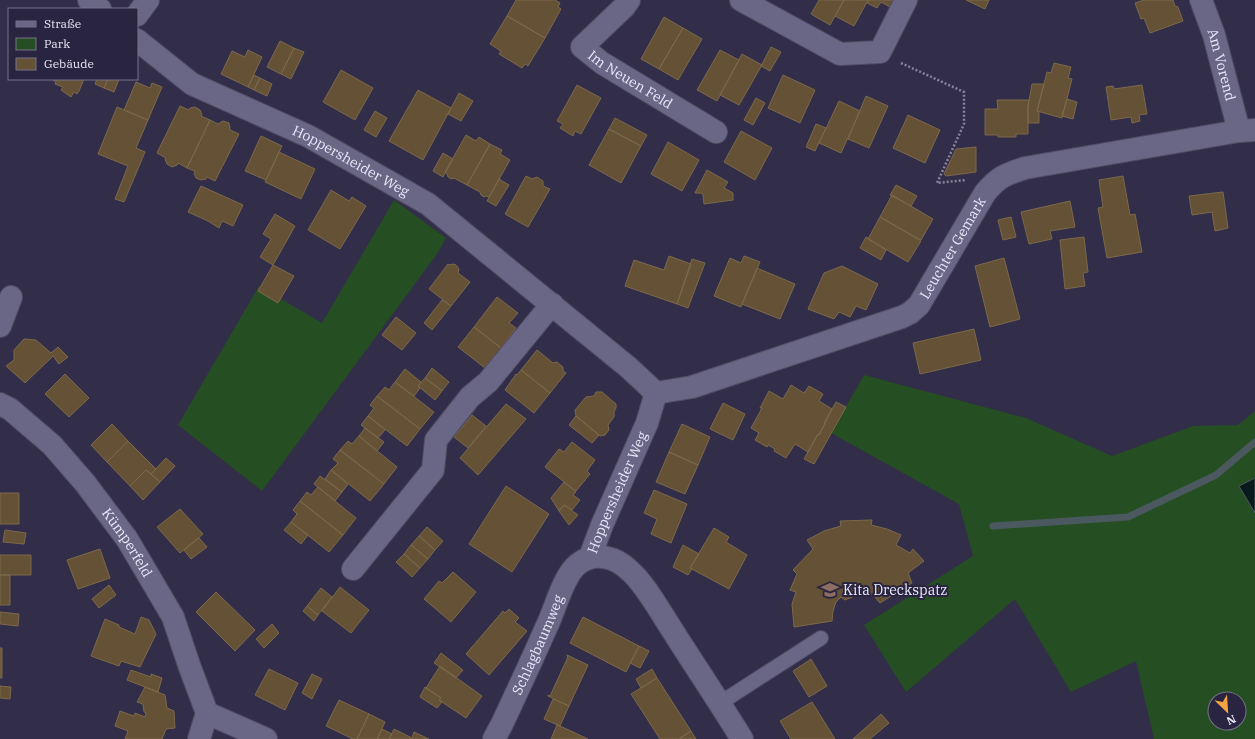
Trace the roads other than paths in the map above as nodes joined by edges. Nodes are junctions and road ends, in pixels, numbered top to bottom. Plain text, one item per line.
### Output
1 (89, 0) edge
2 (148, 0) edge
3 (629, 0) edge
4 (741, 0) edge
5 (906, 0) edge
6 (1201, 0) edge
7 (99, 8) edge
8 (138, 14) edge
9 (138, 41) edge
10 (1247, 130) edge
11 (716, 132) dead end
12 (11, 297) dead end
13 (552, 304) junction
14 (0, 326) edge
15 (656, 393) junction
16 (0, 404) edge
17 (590, 557) junction
18 (353, 569) dead end
19 (821, 638) dead end
20 (720, 703) junction
21 (207, 713) junction
22 (199, 739) edge
23 (266, 739) edge
24 (494, 739) edge
25 (742, 739) edge

1 - 7 street
2 - 8 street
3 - 11 street, Im Neuen Feld
4 - 5 street
6 - 10 street, Am Vorend
9 - 13 street, Hoppersheider Weg
10 - 15 street, Leuchter Gemark
12 - 14 street
13 - 15 street, Hoppersheider Weg
13 - 18 street
15 - 17 street, Hoppersheider Weg
16 - 21 street, Kümperfeld
17 - 20 street, Hoppersheider Weg
17 - 24 street, Schlagbaumweg
19 - 20 lane
20 - 25 street, Hoppersheider Weg
21 - 22 street
21 - 23 street

